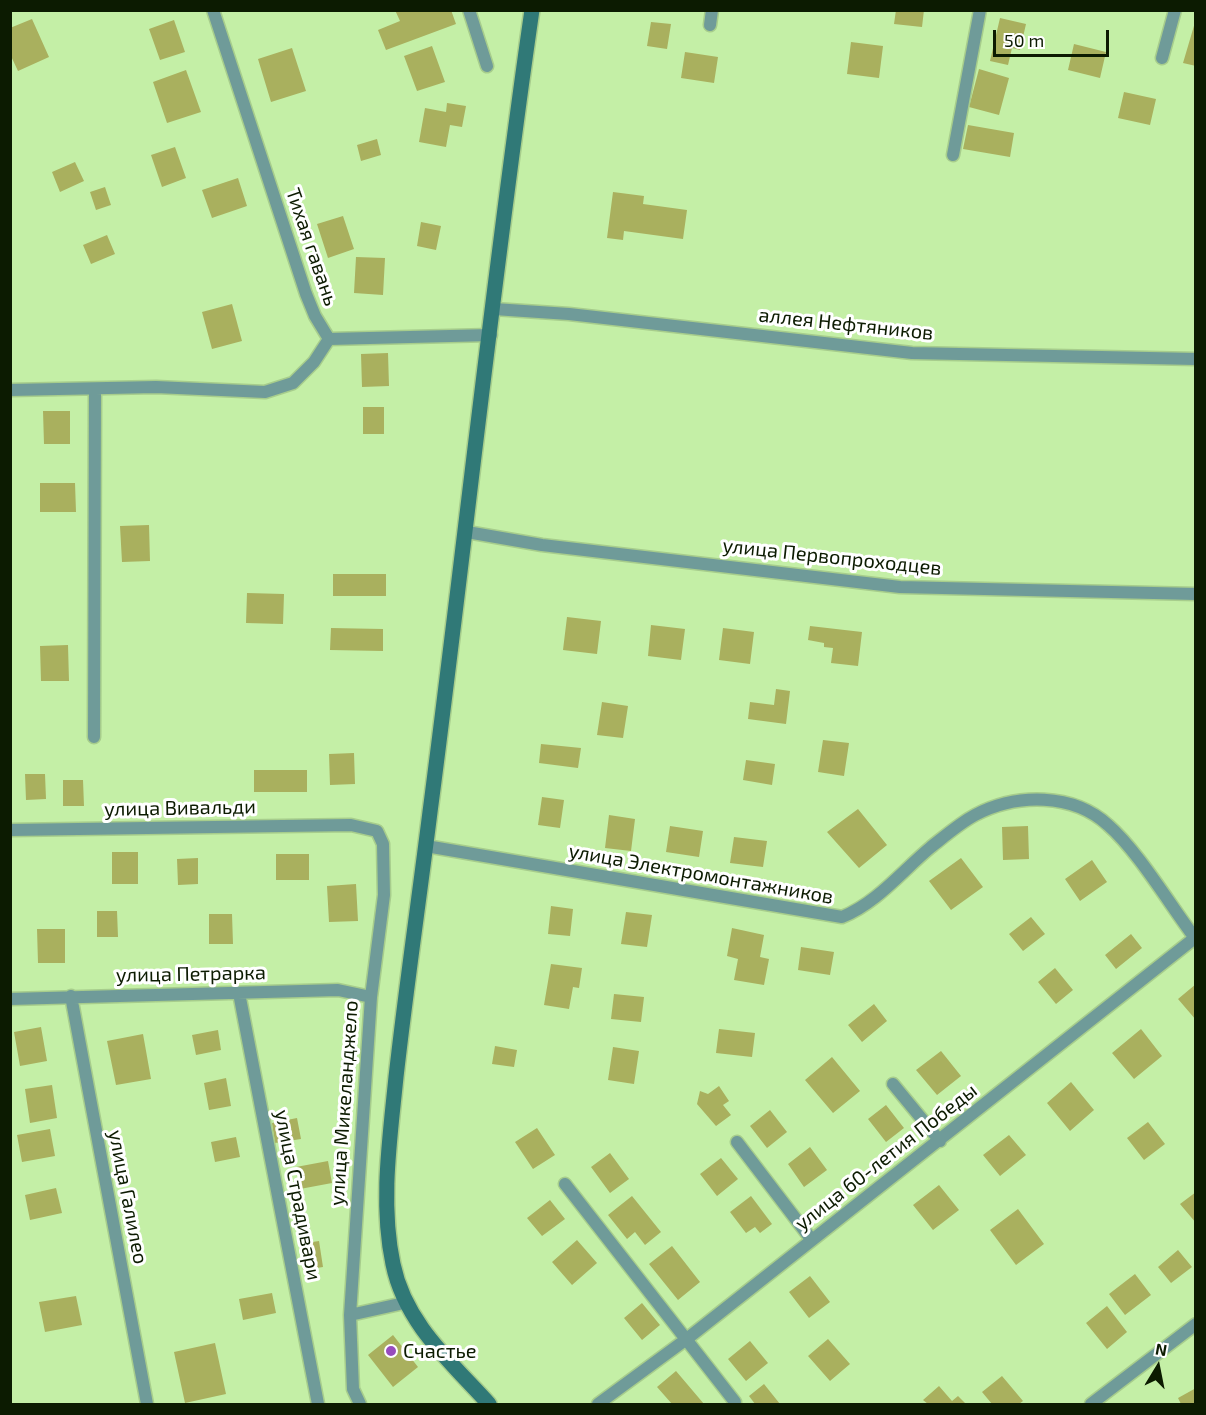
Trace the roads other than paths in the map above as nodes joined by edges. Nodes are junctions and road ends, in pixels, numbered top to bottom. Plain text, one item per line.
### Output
1 (213, 10) edge
2 (469, 10) edge
3 (532, 10) edge
4 (712, 10) edge
5 (980, 10) edge
6 (1175, 10) edge
7 (710, 25) dead end
8 (1162, 58) dead end
9 (487, 66) dead end
10 (953, 155) dead end
11 (494, 309) junction
12 (491, 335) junction
13 (329, 339) junction
14 (1196, 359) edge
15 (10, 390) edge
16 (95, 390) junction
17 (467, 532) junction
18 (1196, 594) edge
19 (94, 737) dead end
20 (351, 825) joint
21 (10, 830) edge
22 (426, 846) junction
23 (1195, 937) edge
24 (239, 993) junction
25 (70, 996) junction
26 (371, 997) junction
27 (10, 999) edge
28 (893, 1083) dead end
29 (940, 1141) junction
30 (736, 1142) dead end
31 (566, 1184) dead end
32 (811, 1239) junction
33 (404, 1303) junction
34 (350, 1315) junction
35 (1196, 1324) edge
36 (688, 1338) junction
37 (735, 1402) dead end
38 (147, 1404) edge
39 (318, 1404) edge
40 (360, 1404) edge
41 (489, 1404) edge
42 (598, 1404) edge
43 (1091, 1404) edge

1 - 13 street, Тихая гавань
2 - 9 street
3 - 11 street
4 - 7 street
5 - 10 street
6 - 8 street
11 - 12 street
11 - 14 street, аллея Нефтяников
12 - 13 street
12 - 17 street
13 - 16 street
15 - 16 street
16 - 19 street
17 - 18 street, улица Первопроходцев
17 - 22 street
20 - 21 street, улица Вивальди
20 - 26 street, улица Микеланджело
22 - 23 street, улица Электромонтажников
22 - 33 street
23 - 29 street, улица 60-летия Победы
24 - 25 street, улица Петрарка
24 - 26 street, улица Петрарка
24 - 39 street, улица Страдивари
25 - 27 street, улица Петрарка
25 - 38 street, улица Галилео
26 - 34 street, улица Микеланджело
28 - 29 street
29 - 32 street, улица 60-летия Победы
30 - 32 street
31 - 36 street
32 - 36 street, улица 60-летия Победы
33 - 34 street
33 - 41 street
34 - 40 street, улица Микеланджело
35 - 43 street
36 - 37 street
36 - 42 street, улица 60-летия Победы

